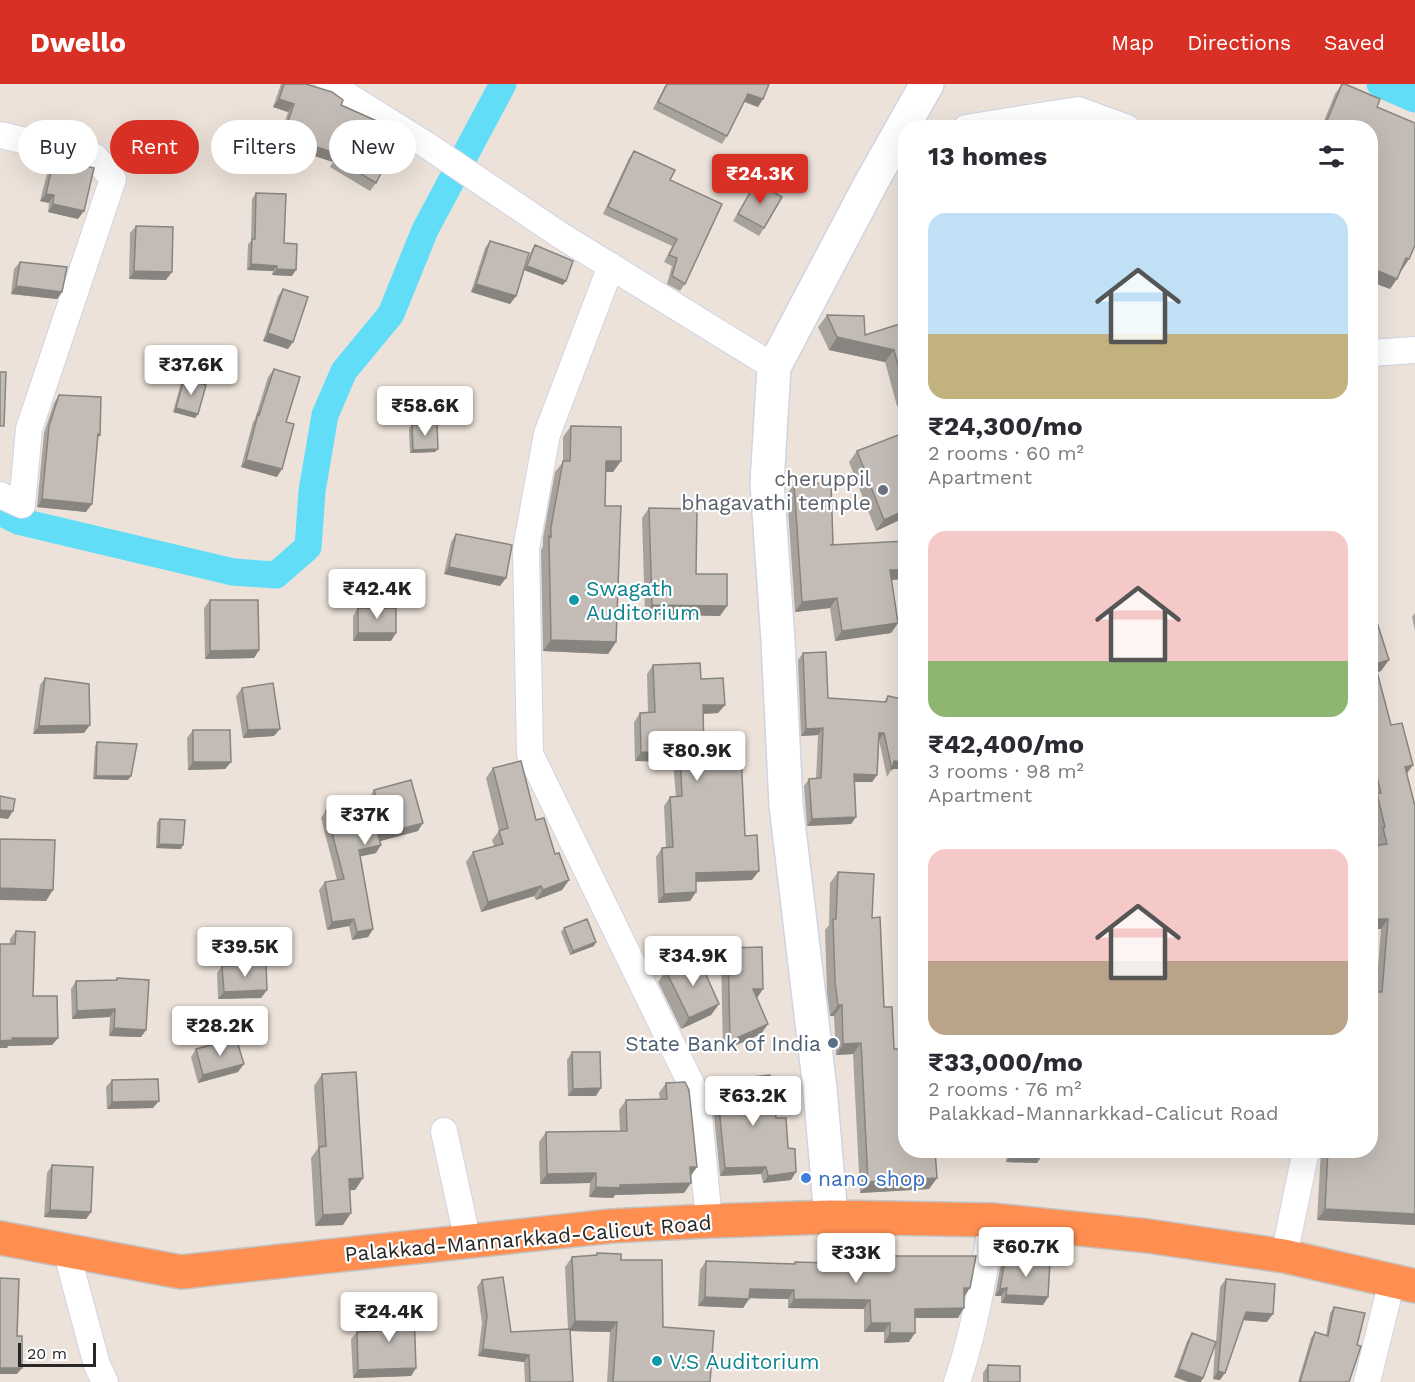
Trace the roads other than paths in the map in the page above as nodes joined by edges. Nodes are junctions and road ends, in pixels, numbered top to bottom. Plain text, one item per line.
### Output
1 (329, 84) edge
2 (927, 84) edge
3 (909, 120) edge
4 (1016, 120) edge
5 (1105, 120) edge
6 (0, 135) edge
7 (898, 142) edge
8 (610, 266) junction
9 (1415, 350) edge
10 (1378, 353) edge
11 (774, 367) junction
12 (0, 495) edge
13 (444, 1131) dead end
14 (1304, 1158) edge
15 (831, 1217) junction
16 (992, 1220) junction
17 (709, 1221) junction
18 (0, 1238) edge
19 (468, 1242) junction
20 (66, 1250) junction
21 (1284, 1257) junction
22 (1404, 1284) edge
23 (105, 1382) edge
24 (957, 1382) edge
25 (1366, 1382) edge

1 - 8 street
2 - 3 street
4 - 5 street
6 - 12 street
7 - 11 street
8 - 11 street
8 - 17 street
9 - 10 street
11 - 15 street
13 - 19 street
14 - 21 street
15 - 16 highway, Palakkad-Mannarkkad-Calicut Road
15 - 17 highway, Palakkad-Mannarkkad-Calicut Road
16 - 21 highway, Palakkad-Mannarkkad-Calicut Road
16 - 24 street
17 - 19 highway, Palakkad-Mannarkkad-Calicut Road
18 - 20 highway, Palakkad-Mannarkkad-Calicut Road
19 - 20 highway, Palakkad-Mannarkkad-Calicut Road
20 - 23 street
21 - 22 highway, Palakkad-Mannarkkad-Calicut Road
22 - 25 street

